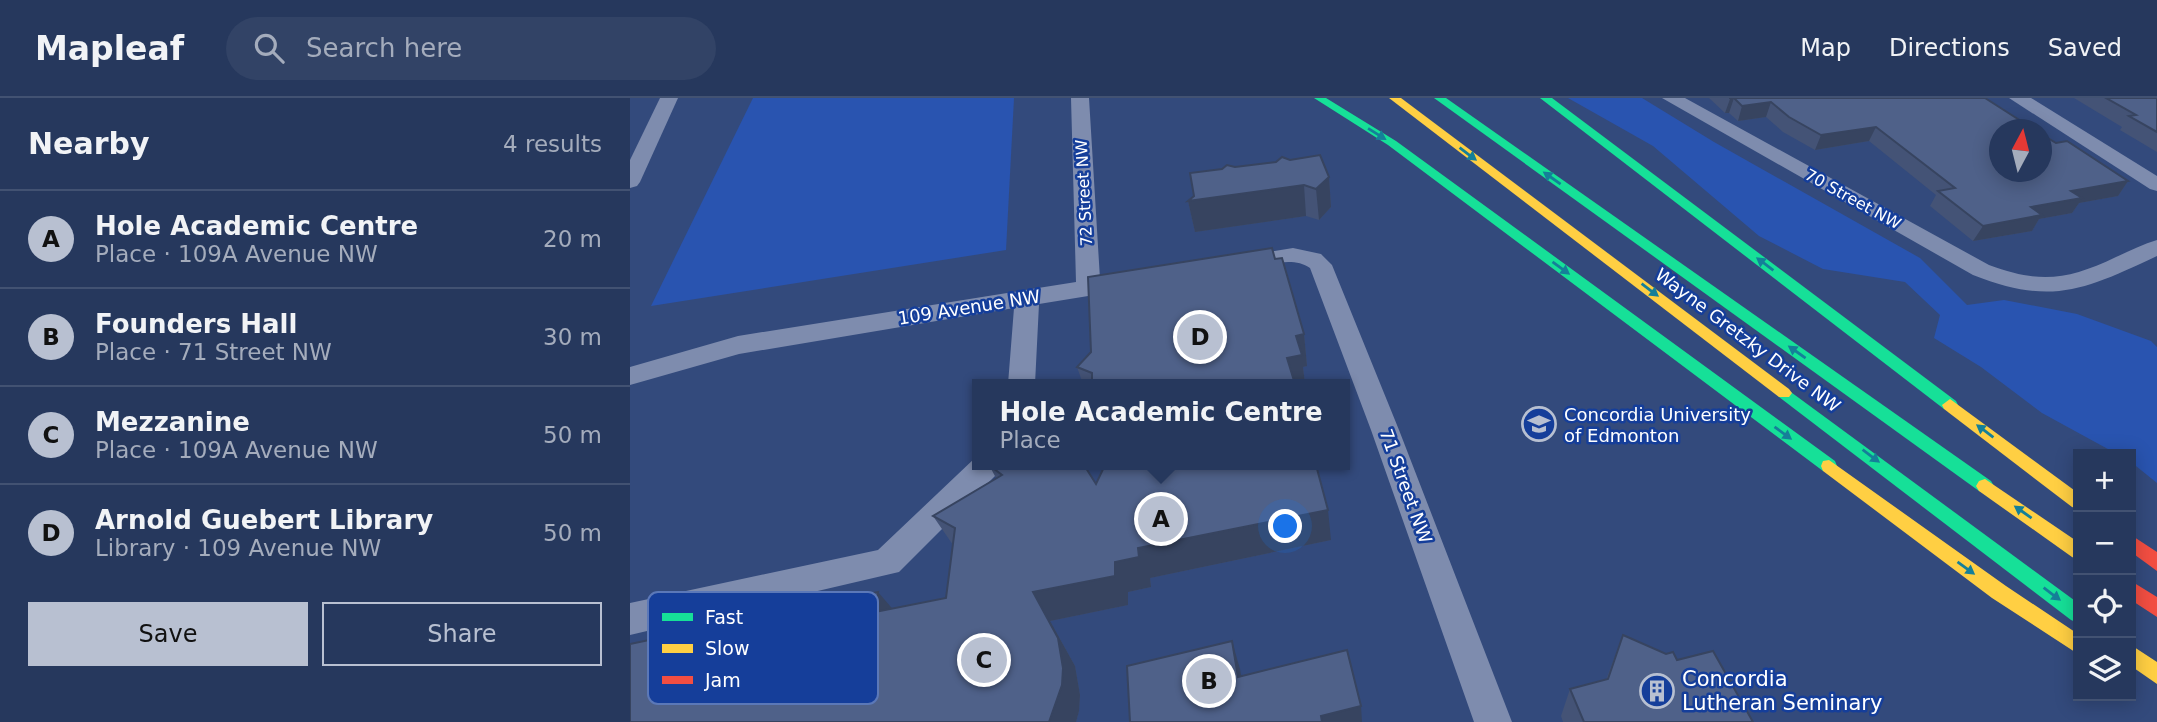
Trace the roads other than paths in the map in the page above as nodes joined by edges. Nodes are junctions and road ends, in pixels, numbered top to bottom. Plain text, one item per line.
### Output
1 (669, 98) edge
2 (1080, 98) edge
3 (1319, 98) edge
4 (1394, 98) edge
5 (1439, 98) edge
6 (1545, 98) edge
7 (1671, 98) edge
8 (2018, 98) edge
9 (630, 131) edge
10 (653, 131) junction
11 (630, 182) edge
12 (2157, 184) edge
13 (2157, 247) edge
14 (1221, 267) edge
15 (1142, 280) edge
16 (1088, 288) junction
17 (1027, 298) junction
18 (630, 376) edge
19 (1022, 379) edge
20 (982, 470) edge
21 (2073, 498) edge
22 (2136, 546) edge
23 (2073, 548) edge
24 (2157, 563) edge
25 (749, 592) edge
26 (2136, 593) edge
27 (2157, 608) edge
28 (2073, 610) edge
29 (648, 614) edge
30 (630, 618) edge
31 (2073, 642) edge
32 (2136, 658) edge
33 (2157, 674) edge
34 (1493, 722) edge

1 - 10 street
2 - 16 street, 72 Street NW
3 -> 31 main road
4 -> 28 main road, Wayne Gretzky Drive NW
23 -> 5 main road, Wayne Gretzky Drive NW
21 -> 6 main road
7 - 13 street, 70 Street NW
8 - 12 street
9 - 10 street
10 - 11 street
14 - 34 street, 71 Street NW
15 - 16 street, 109 Avenue NW
16 - 17 street, 109 Avenue NW
17 - 18 street, 109 Avenue NW
17 - 19 street
20 - 25 street
22 - 24 main road
26 - 27 main road
29 - 30 street
32 - 33 main road

